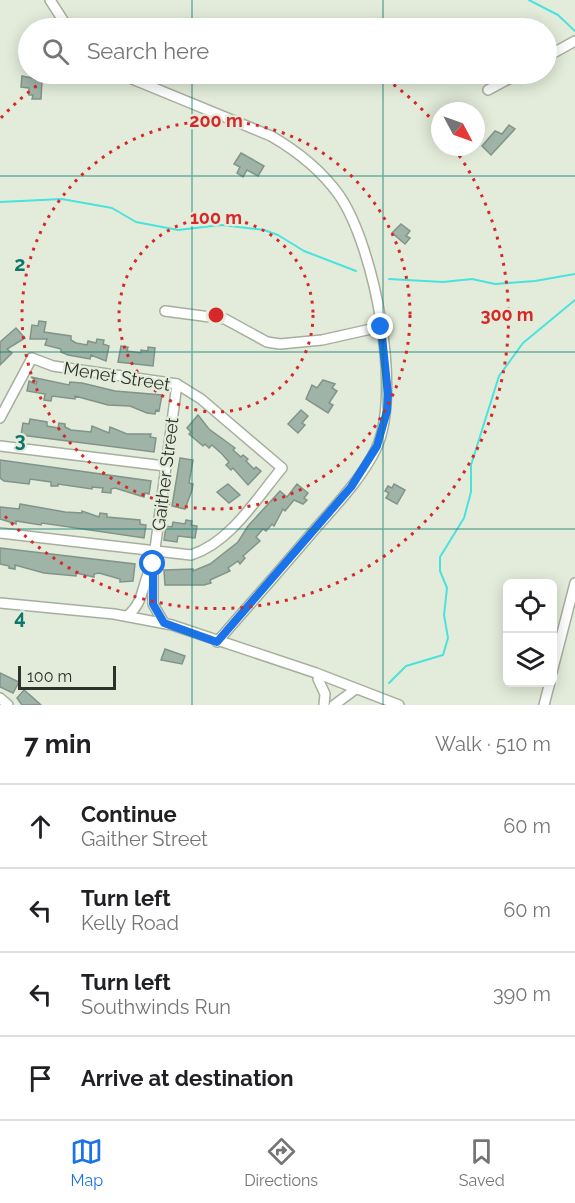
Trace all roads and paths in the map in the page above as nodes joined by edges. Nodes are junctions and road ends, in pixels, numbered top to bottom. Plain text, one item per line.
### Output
1 (50, 0) edge
2 (62, 18) edge
3 (575, 41) edge
4 (557, 51) edge
5 (144, 84) edge
6 (499, 84) edge
7 (488, 90) dead end
8 (165, 311) dead end
9 (381, 327) junction
10 (177, 384) junction
11 (0, 418) edge
12 (0, 446) edge
13 (165, 466) junction
14 (0, 533) edge
15 (155, 552) junction
16 (153, 564) junction
17 (575, 584) edge
18 (0, 603) edge
19 (105, 616) junction
20 (127, 616) junction
21 (164, 623) junction
22 (181, 630) junction
23 (217, 642) junction
24 (557, 653) edge
25 (306, 672) junction
26 (318, 679) junction
27 (549, 687) edge
28 (353, 691) junction
29 (367, 694) junction
30 (0, 698) edge
31 (8, 705) edge
32 (324, 705) edge
33 (334, 705) edge
34 (399, 705) edge
35 (544, 705) edge

1 - 2 street
3 - 4 street
5 - 9 street
6 - 7 street
8 - 9 street
9 - 23 street
10 - 11 street, Menet Street
10 - 13 street, Gaither Street
10 - 15 street, Menet Street
12 - 13 street
13 - 15 street, Gaither Street
14 - 15 street
15 - 16 street, Gaither Street
16 - 20 street, Gaither Street
16 - 21 street, Gaither Street
17 - 24 street
18 - 19 street
19 - 20 street
19 - 22 street
20 - 21 street
21 - 22 street
22 - 23 street
23 - 25 street
25 - 26 street
25 - 29 street
26 - 28 street
26 - 32 street
27 - 35 street
28 - 29 street
28 - 33 street
29 - 34 street
30 - 31 street

